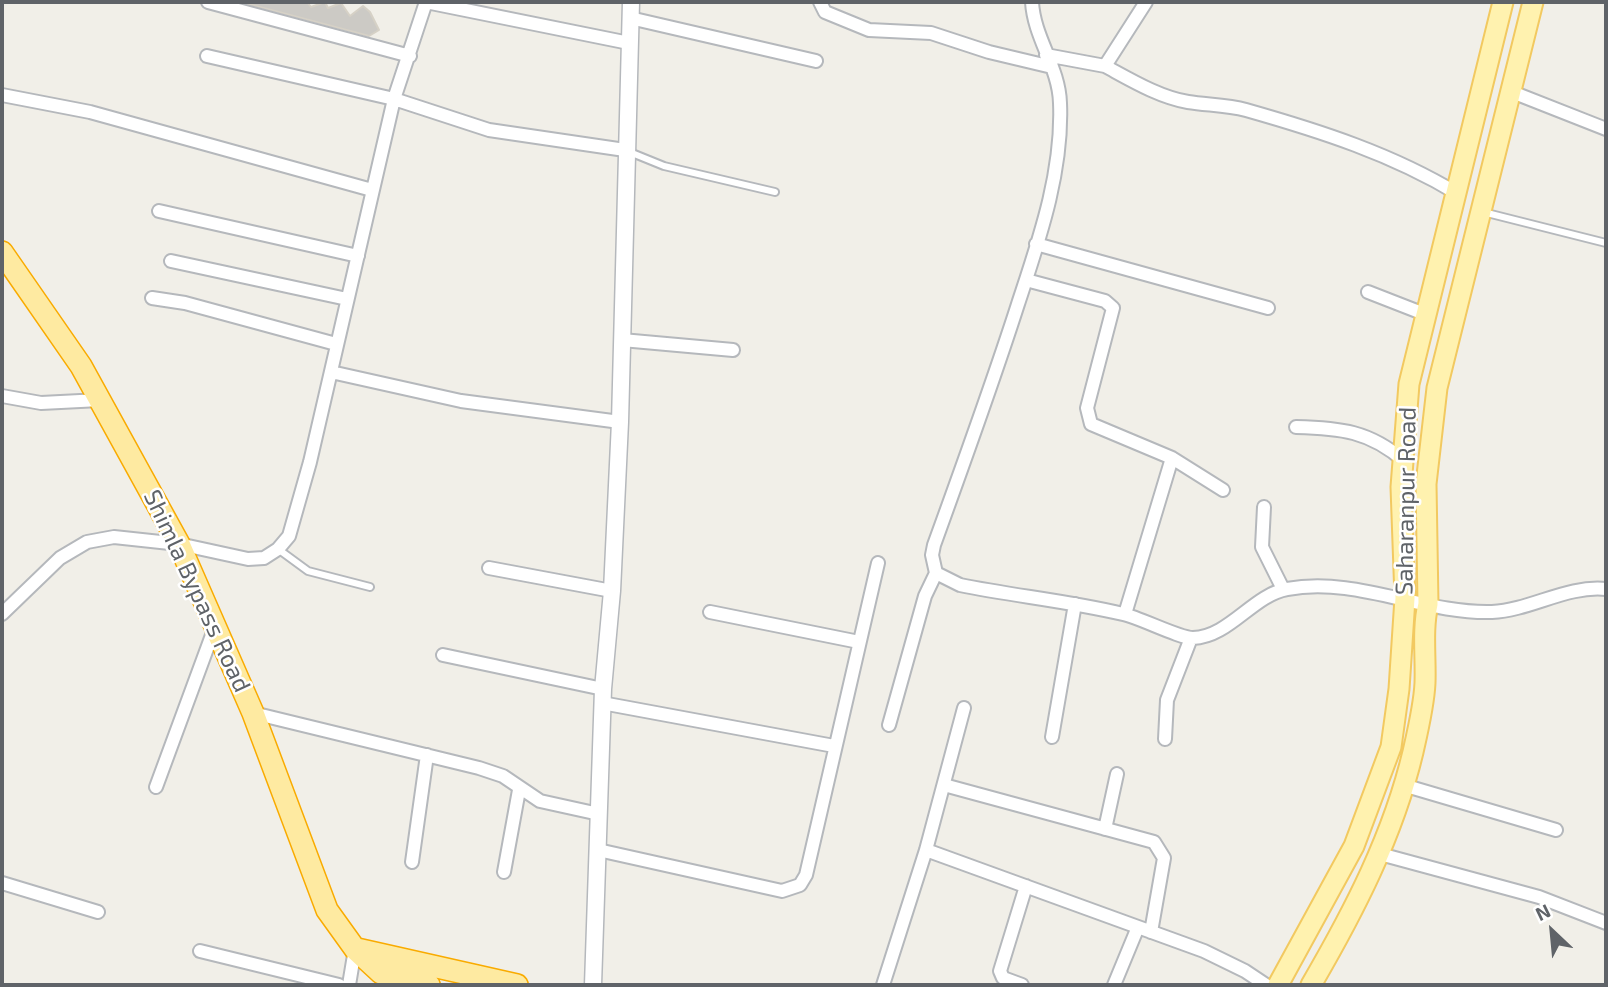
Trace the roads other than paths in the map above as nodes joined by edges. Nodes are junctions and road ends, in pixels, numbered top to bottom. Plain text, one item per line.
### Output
1 (208, 2) edge
2 (426, 2) edge
3 (820, 2) edge
4 (1032, 2) edge
5 (1146, 2) edge
6 (1501, 2) edge
7 (1533, 2) edge
8 (630, 10) edge
9 (629, 43) junction
10 (207, 56) dead end
11 (410, 56) junction
12 (816, 61) dead end
13 (1049, 61) junction
14 (1105, 66) junction
15 (1512, 92) junction
16 (2, 95) edge
17 (394, 99) junction
18 (1606, 129) edge
19 (625, 150) junction
20 (372, 190) junction
21 (775, 192) dead end
22 (1458, 194) junction
23 (159, 211) dead end
24 (1482, 212) junction
25 (1606, 243) edge
26 (1036, 244) junction
27 (2, 252) edge
28 (358, 256) junction
29 (171, 261) dead end
30 (1026, 280) junction
31 (1368, 292) dead end
32 (152, 298) dead end
33 (347, 299) junction
34 (1268, 309) dead end
35 (1427, 315) junction
36 (622, 340) junction
37 (336, 344) junction
38 (733, 350) dead end
39 (331, 372) junction
40 (2, 396) edge
41 (100, 400) junction
42 (620, 422) junction
43 (1296, 427) dead end
44 (1172, 458) junction
45 (1404, 461) junction
46 (1223, 490) dead end
47 (1264, 507) dead end
48 (179, 544) junction
49 (278, 549) junction
50 (878, 563) dead end
51 (489, 568) dead end
52 (936, 573) junction
53 (370, 587) dead end
54 (1283, 589) junction
55 (1606, 589) edge
56 (612, 591) junction
57 (1405, 598) junction
58 (1075, 604) junction
59 (1428, 604) junction
60 (710, 612) dead end
61 (2, 614) edge
62 (1125, 614) junction
63 (215, 627) junction
64 (1191, 638) junction
65 (859, 642) junction
66 (443, 655) dead end
67 (602, 696) junction
68 (964, 708) dead end
69 (253, 713) junction
70 (889, 725) dead end
71 (1052, 737) dead end
72 (1165, 739) dead end
73 (834, 746) junction
74 (427, 755) junction
75 (1117, 774) dead end
76 (943, 785) junction
77 (1403, 785) junction
78 (156, 787) dead end
79 (519, 790) junction
80 (599, 814) junction
81 (1105, 829) junction
82 (1556, 830) dead end
83 (598, 850) junction
84 (926, 850) junction
85 (1380, 854) junction
86 (412, 862) dead end
87 (504, 872) dead end
88 (2, 883) edge
89 (1026, 886) junction
90 (98, 912) dead end
91 (1606, 923) edge
92 (1138, 927) junction
93 (1151, 932) junction
94 (355, 949) junction
95 (200, 951) dead end
96 (339, 985) edge
97 (349, 985) edge
98 (429, 985) edge
99 (516, 985) edge
100 (593, 985) edge
101 (883, 985) edge
102 (1023, 985) edge
103 (1114, 985) edge
104 (1266, 985) edge
105 (1278, 985) edge
106 (1314, 985) edge

1 - 11 street
2 - 9 street
2 - 11 street
3 - 13 street
4 - 13 street
5 - 14 street
6 - 22 main road, Saharanpur Road
7 - 15 main road, Saharanpur Road
8 - 9 street
8 - 12 street
9 - 19 street
10 - 17 street
11 - 17 street
13 - 14 street
13 - 26 street
14 - 22 street
15 - 18 street
15 - 24 main road, Saharanpur Road
16 - 20 street
17 - 19 street
17 - 20 street
19 - 21 lane
19 - 36 street
20 - 28 street
22 - 35 main road, Saharanpur Road
23 - 28 street
24 - 25 lane
24 - 59 main road, Saharanpur Road
26 - 30 street
26 - 34 street
27 - 41 highway, Shimla Bypass Road
28 - 33 street
29 - 33 street
30 - 44 street
30 - 52 street
31 - 35 street
32 - 37 street
33 - 37 street
35 - 45 main road, Saharanpur Road
36 - 38 street
36 - 42 street
37 - 39 street
39 - 42 street
39 - 49 street
40 - 41 street
41 - 48 highway, Shimla Bypass Road
42 - 56 street
43 - 45 street
44 - 46 street
44 - 62 street
45 - 57 main road, Saharanpur Road
47 - 54 street
48 - 49 street
48 - 61 street
48 - 63 highway, Shimla Bypass Road
49 - 53 lane
50 - 65 street
51 - 56 street
52 - 58 street
52 - 70 street
54 - 57 street
54 - 64 street
55 - 59 street
56 - 67 street
57 - 59 street
57 - 105 main road, Saharanpur Road
58 - 62 street
58 - 71 street
59 - 77 main road, Saharanpur Road
60 - 65 street
62 - 64 street
63 - 69 highway, Shimla Bypass Road
63 - 78 street
64 - 72 street
65 - 73 street
66 - 67 street
67 - 73 street
67 - 80 street
68 - 76 street
69 - 74 street
69 - 94 highway, Shimla Bypass Road
73 - 83 street
74 - 79 street
74 - 86 street
75 - 81 street
76 - 81 street
76 - 84 street
77 - 82 street
77 - 85 main road, Saharanpur Road
79 - 80 street
79 - 87 street
80 - 83 street
81 - 93 street
83 - 100 street
84 - 89 street
84 - 101 street
85 - 91 street
85 - 106 main road, Saharanpur Road
88 - 90 street
89 - 92 street
89 - 102 street
92 - 93 street
92 - 103 street
93 - 104 street
94 - 97 street
94 - 98 highway, Shimla Bypass Road
94 - 99 highway
95 - 96 street

